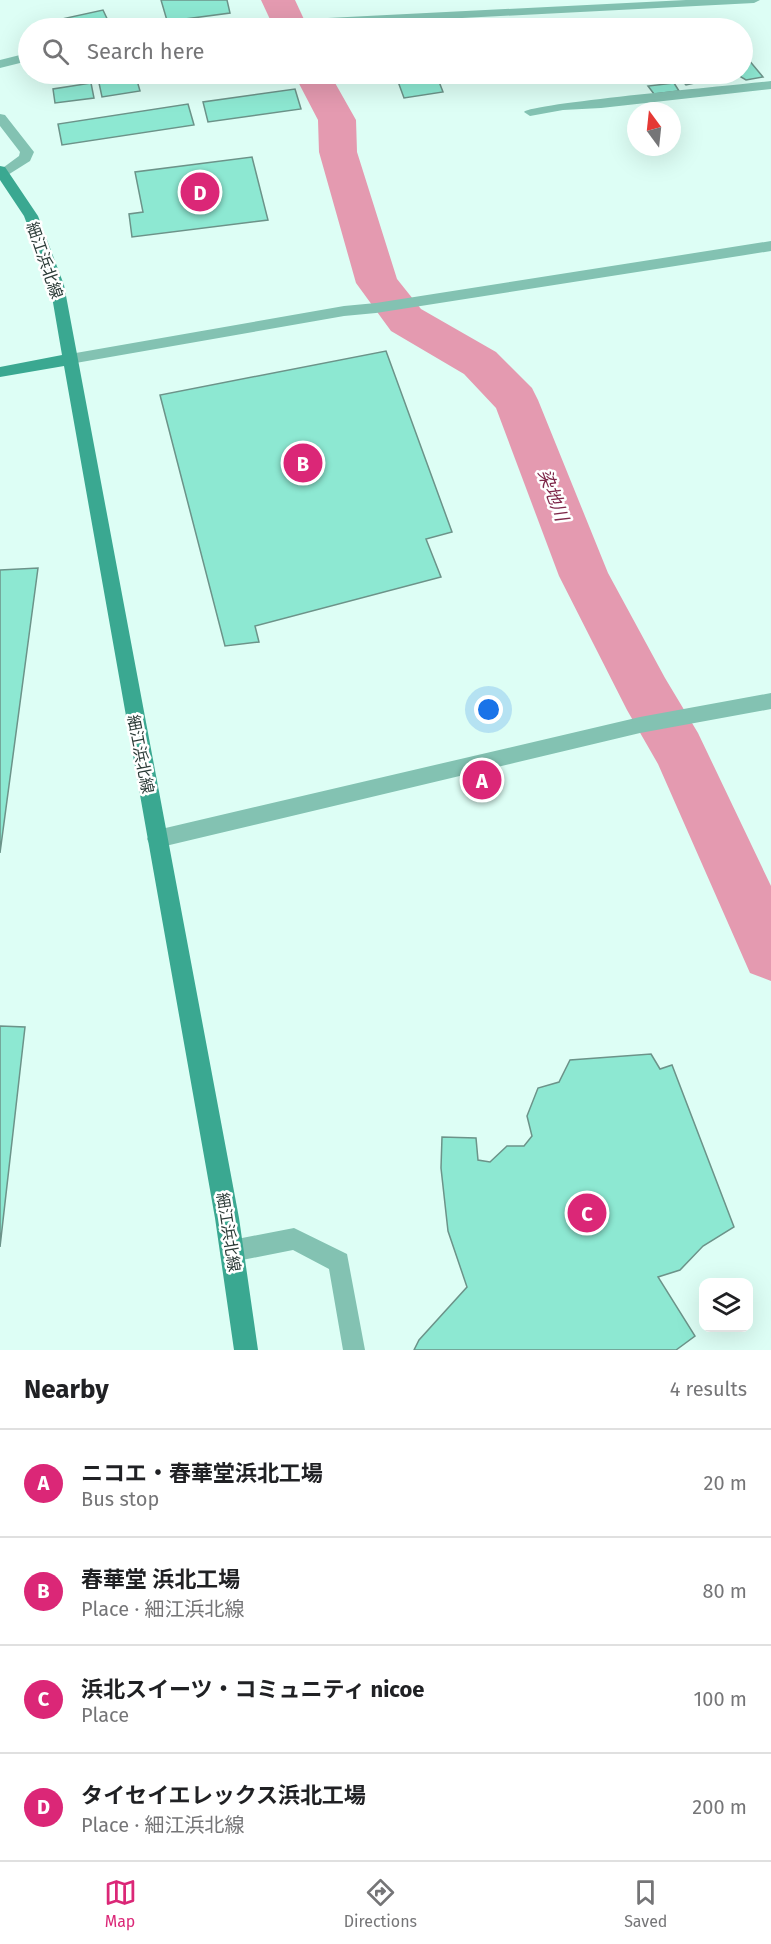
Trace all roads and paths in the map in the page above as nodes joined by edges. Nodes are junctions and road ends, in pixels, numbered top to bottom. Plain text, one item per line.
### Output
1 (754, 0) edge
2 (389, 18) edge
3 (18, 60) edge
4 (0, 64) edge
5 (771, 85) edge
6 (530, 112) dead end
7 (0, 118) edge
8 (2, 172) edge
9 (771, 246) edge
10 (70, 359) junction
11 (0, 372) edge
12 (771, 701) edge
13 (157, 839) junction
14 (232, 1251) junction
15 (246, 1350) edge
16 (354, 1350) edge

1 - 2 street
3 - 4 street
5 - 6 street
7 - 8 street
8 - 10 main road, 細江浜北線
9 - 10 street
10 - 11 main road
10 - 13 main road, 細江浜北線
12 - 13 street
13 - 14 main road, 細江浜北線
14 - 15 main road, 細江浜北線
14 - 16 lane

